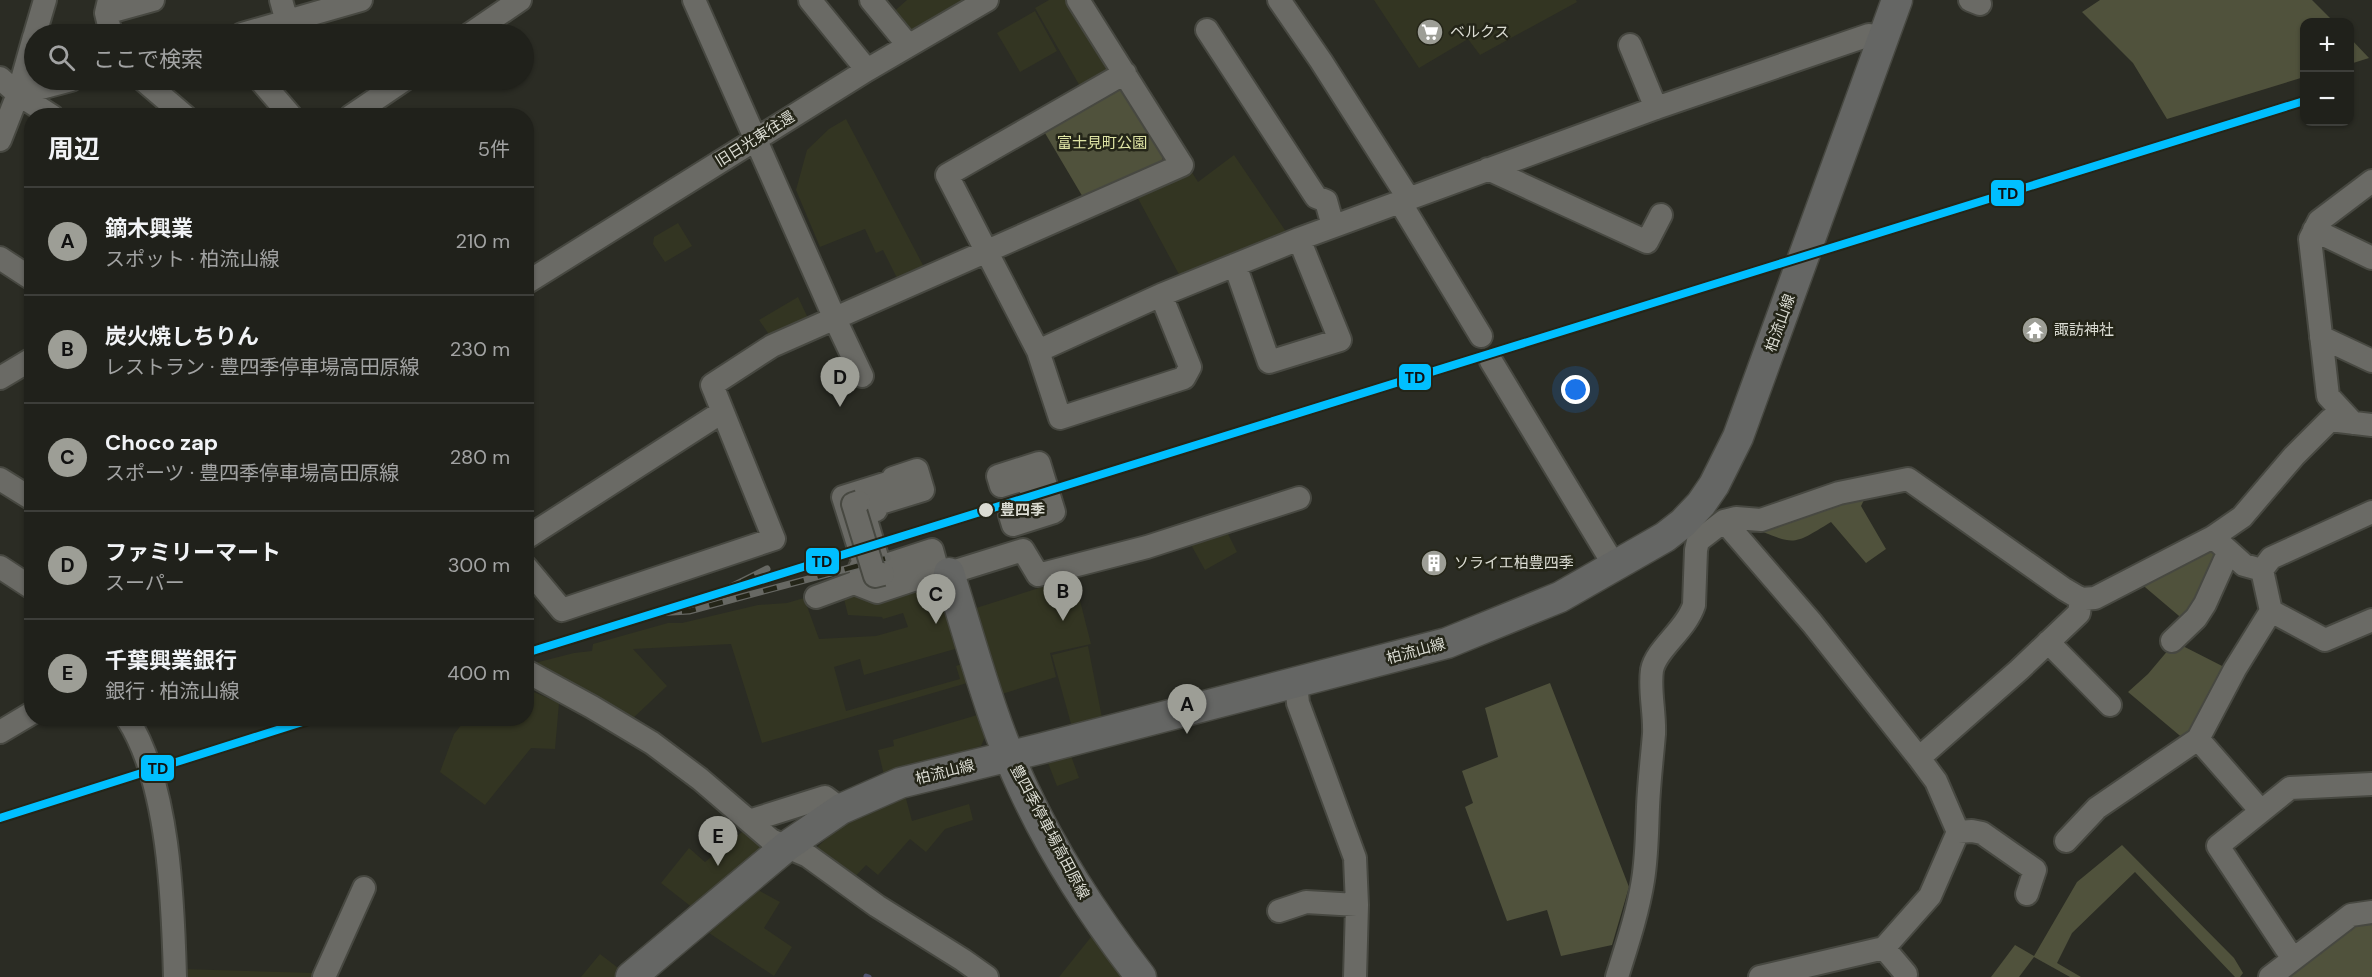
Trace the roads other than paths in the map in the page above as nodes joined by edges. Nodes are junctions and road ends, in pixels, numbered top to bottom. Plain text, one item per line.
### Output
1 (45, 0) edge
2 (153, 0) edge
3 (281, 0) edge
4 (361, 0) edge
5 (520, 0) edge
6 (694, 0) edge
7 (810, 0) edge
8 (871, 0) edge
9 (987, 0) edge
10 (1078, 0) edge
11 (1279, 0) edge
12 (1898, 0) edge
13 (109, 16) edge
14 (287, 22) junction
15 (38, 24) edge
16 (280, 24) edge
17 (485, 24) edge
18 (1207, 30) dead end
19 (1883, 38) junction
20 (908, 45) junction
21 (1630, 45) dead end
22 (867, 70) junction
23 (1125, 73) junction
24 (24, 74) edge
25 (0, 78) edge
26 (33, 90) edge
27 (155, 90) edge
28 (269, 90) edge
29 (389, 90) edge
30 (18, 94) junction
31 (40, 108) edge
32 (176, 108) edge
33 (284, 108) edge
34 (363, 108) edge
35 (1656, 108) junction
36 (0, 140) edge
37 (755, 140) junction
38 (1488, 169) junction
39 (2372, 181) edge
40 (1404, 201) junction
41 (1661, 215) dead end
42 (1334, 226) junction
43 (2314, 230) junction
44 (1299, 239) junction
45 (988, 252) junction
46 (0, 258) edge
47 (2372, 258) edge
48 (1235, 265) junction
49 (24, 274) edge
50 (534, 278) edge
51 (1161, 295) junction
52 (835, 319) junction
53 (1481, 336) dead end
54 (2321, 337) junction
55 (1038, 351) junction
56 (1491, 361) dead end
57 (2372, 361) edge
58 (24, 363) edge
59 (3, 372) edge
60 (862, 376) dead end
61 (722, 412) junction
62 (2362, 424) edge
63 (1027, 473) dead end
64 (0, 480) edge
65 (24, 494) edge
66 (1299, 498) dead end
67 (859, 501) dead end
68 (1038, 512) dead end
69 (2372, 512) edge
70 (1724, 521) junction
71 (1690, 532) junction
72 (534, 533) edge
73 (2221, 545) junction
74 (941, 562) junction
75 (1614, 565) junction
76 (0, 567) edge
77 (2262, 570) junction
78 (883, 573) dead end
79 (534, 577) edge
80 (24, 583) edge
81 (816, 597) dead end
82 (2081, 599) junction
83 (2271, 611) junction
84 (2372, 620) edge
85 (2172, 641) dead end
86 (2048, 642) junction
87 (534, 675) edge
88 (1296, 682) junction
89 (2110, 705) dead end
90 (24, 718) edge
91 (131, 726) edge
92 (0, 732) edge
93 (2198, 739) junction
94 (1009, 755) junction
95 (1919, 758) junction
96 (2372, 784) edge
97 (841, 809) junction
98 (2261, 811) junction
99 (749, 821) junction
100 (1959, 832) junction
101 (2066, 841) dead end
102 (787, 846) junction
103 (364, 888) dead end
104 (2027, 894) dead end
105 (1358, 905) junction
106 (1279, 912) dead end
107 (2372, 912) edge
108 (1884, 948) junction
109 (2293, 959) junction
110 (1906, 974) dead end
111 (636, 976) edge
112 (175, 977) edge
113 (324, 977) edge
114 (987, 977) edge
115 (1141, 977) edge
116 (1355, 977) edge
117 (1617, 977) edge
118 (1760, 977) edge
119 (2270, 977) edge

1 - 15 street
2 - 13 street
3 - 14 street
4 - 14 street
5 - 17 street
6 - 37 street
7 - 22 street
8 - 20 street
9 - 20 street, 旧日光東往還
10 - 23 street
11 - 40 street
12 - 19 main road, 柏流山線
14 - 16 street
18 - 42 street
19 - 35 street
19 - 71 main road, 柏流山線
20 - 22 street, 旧日光東往還
21 - 35 street
22 - 37 street, 旧日光東往還
23 - 45 street
23 - 45 street
24 - 30 street
25 - 30 street
26 - 30 street
27 - 32 street
28 - 33 street
29 - 34 street
30 - 31 street
30 - 36 street
35 - 38 street
37 - 50 street, 旧日光東往還
37 - 52 street
38 - 40 street
38 - 41 street
39 - 43 street
40 - 42 street
40 - 53 street
42 - 44 street
43 - 47 street
43 - 54 street
44 - 48 street
44 - 48 street
45 - 52 street
45 - 55 street
46 - 49 street
48 - 51 street
51 - 55 street
51 - 55 street
52 - 60 street
52 - 61 street
54 - 57 street
54 - 62 street
56 - 75 street
58 - 59 street
61 - 72 street
61 - 79 street
62 - 73 street
63 - 68 street
64 - 65 street
66 - 74 street
67 - 78 street, bridge
69 - 77 street
70 - 71 street
70 - 82 street
70 - 95 street
71 - 75 main road, 柏流山線
71 - 117 street
73 - 77 street
73 - 82 street
73 - 85 street
74 - 74 street
74 - 81 street
74 - 94 main road, 豊四季停車場高田原線
75 - 88 main road, 柏流山線
76 - 80 street
77 - 83 street
82 - 86 street
83 - 84 street
83 - 93 street
86 - 89 street
86 - 95 street
87 - 99 street
88 - 94 main road, 柏流山線
88 - 105 street
90 - 92 street
91 - 112 street
93 - 98 street
93 - 101 street
94 - 97 main road, 柏流山線
94 - 115 main road, 豊四季停車場高田原線
95 - 100 street
96 - 98 street
97 - 99 street
97 - 102 main road, 柏流山線
98 - 109 street
99 - 102 street
100 - 104 street
100 - 108 street
102 - 111 main road, 柏流山線
102 - 114 street
103 - 113 street
105 - 106 street
105 - 116 street
107 - 109 street
108 - 110 street
108 - 118 street
109 - 119 street

